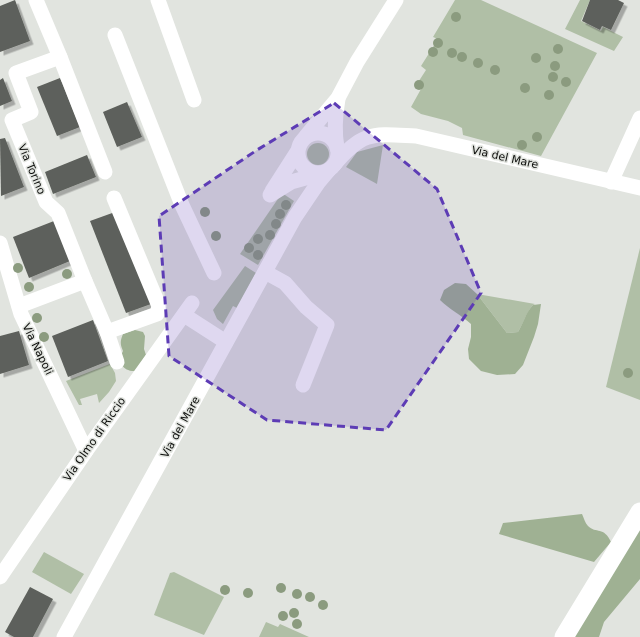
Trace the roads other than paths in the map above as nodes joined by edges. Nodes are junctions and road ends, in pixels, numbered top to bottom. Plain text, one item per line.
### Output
1 (36, 0) edge
2 (158, 0) edge
3 (396, 0) edge
4 (115, 35) dead end
5 (60, 57) junction
6 (338, 98) junction
7 (194, 100) dead end
8 (640, 118) edge
9 (6, 122) edge
10 (368, 137) junction
11 (325, 138) junction
12 (297, 152) junction
13 (329, 170) junction
14 (105, 172) dead end
15 (611, 182) junction
16 (640, 188) edge
17 (114, 198) dead end
18 (0, 243) edge
19 (265, 272) junction
20 (214, 273) dead end
21 (85, 281) junction
22 (19, 306) junction
23 (107, 332) junction
24 (226, 342) junction
25 (117, 362) dead end
26 (303, 385) dead end
27 (86, 451) junction
28 (640, 512) edge
29 (0, 577) edge
30 (64, 637) edge
31 (564, 637) edge

1 - 5 street
2 - 7 street
3 - 6 street
4 - 20 street
5 - 9 street, Via Torino
5 - 14 street
6 - 11 street
6 - 11 street
8 - 15 street
9 - 21 street, Via Torino
10 - 11 street
10 - 13 street, Via del Mare
10 - 15 street, Via del Mare
11 - 12 street
11 - 13 street
12 - 13 street
12 - 13 street
13 - 19 street, Via del Mare
15 - 16 street, Via del Mare
17 - 23 street
18 - 22 street, Via Napoli
19 - 24 street, Via del Mare
19 - 26 street
21 - 22 street
21 - 23 street, Via Torino
22 - 27 street, Via Napoli
23 - 25 street, Via Torino
24 - 27 street, Via Olmo di Riccio
24 - 30 street, Via del Mare
27 - 29 street, Via Olmo di Riccio
28 - 31 main road

